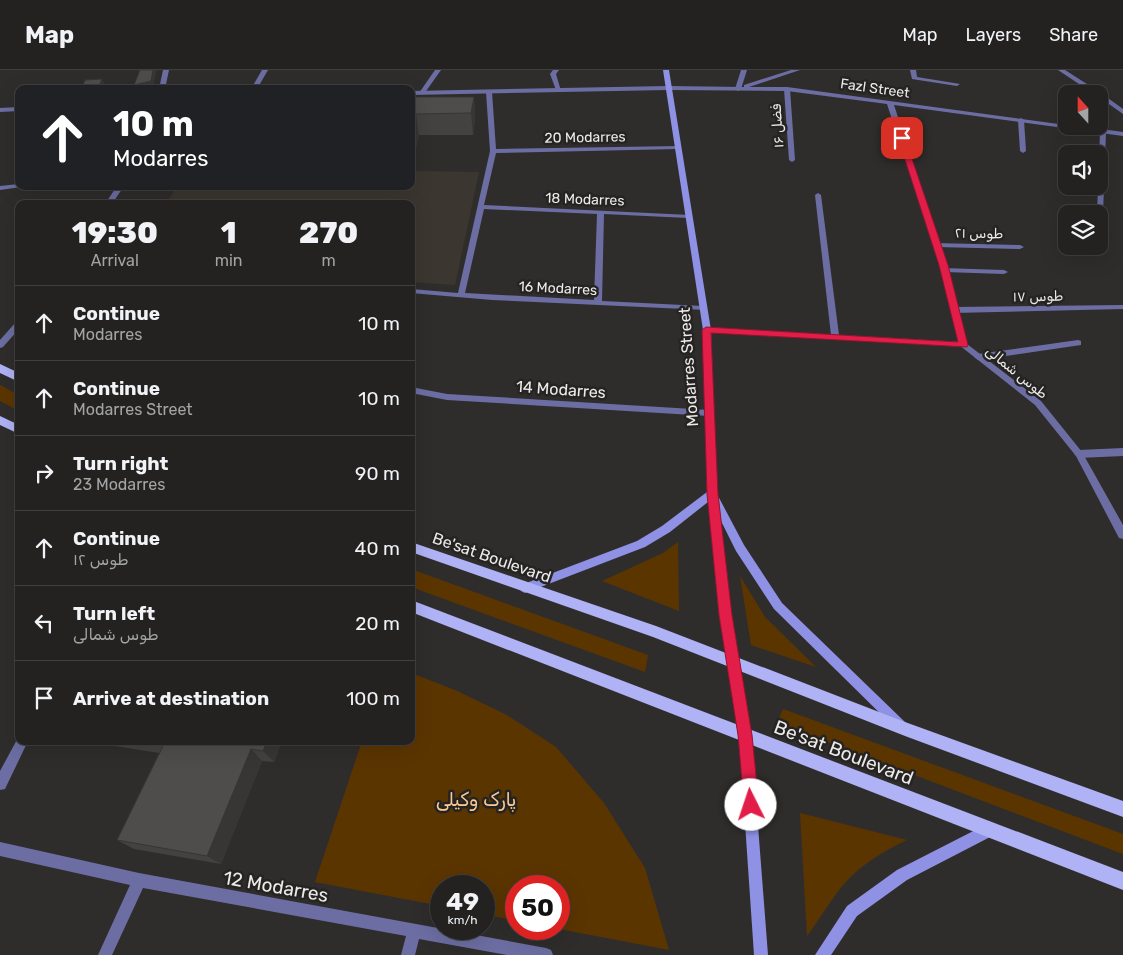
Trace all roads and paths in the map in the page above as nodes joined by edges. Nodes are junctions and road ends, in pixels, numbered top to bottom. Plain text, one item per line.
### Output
1 (166, 70) edge
2 (265, 70) edge
3 (438, 70) edge
4 (556, 70) edge
5 (666, 70) edge
6 (744, 70) edge
7 (798, 70) edge
8 (913, 70) edge
9 (1061, 70) edge
10 (957, 84) dead end
11 (163, 85) edge
12 (256, 85) edge
13 (1084, 85) edge
14 (668, 88) junction
15 (738, 89) junction
16 (559, 90) junction
17 (787, 90) junction
18 (488, 92) junction
19 (415, 93) edge
20 (422, 93) junction
21 (1108, 101) edge
22 (890, 103) junction
23 (15, 109) edge
24 (0, 110) edge
25 (1123, 112) edge
26 (1021, 120) junction
27 (1058, 125) edge
28 (1108, 132) edge
29 (1123, 134) edge
30 (1104, 135) edge
31 (677, 148) junction
32 (493, 151) junction
33 (1022, 151) dead end
34 (792, 160) dead end
35 (15, 186) edge
36 (0, 188) edge
37 (818, 195) dead end
38 (1100, 205) edge
39 (480, 207) junction
40 (601, 213) junction
41 (688, 216) junction
42 (937, 245) junction
43 (1020, 247) dead end
44 (945, 270) junction
45 (1004, 272) dead end
46 (415, 291) edge
47 (461, 295) junction
48 (598, 303) junction
49 (1123, 307) edge
50 (703, 308) junction
51 (954, 310) junction
52 (15, 328) edge
53 (706, 330) junction
54 (835, 338) junction
55 (1078, 343) dead end
56 (0, 345) edge
57 (963, 345) junction
58 (978, 357) junction
59 (0, 368) edge
60 (15, 376) edge
61 (415, 391) edge
62 (710, 412) junction
63 (0, 420) edge
64 (15, 428) edge
65 (1123, 452) edge
66 (1079, 454) junction
67 (712, 494) junction
68 (1123, 535) edge
69 (415, 548) edge
70 (526, 588) junction
71 (415, 608) edge
72 (734, 662) junction
73 (905, 729) junction
74 (745, 735) junction
75 (20, 745) edge
76 (0, 784) edge
77 (1123, 809) edge
78 (989, 830) junction
79 (0, 848) edge
80 (138, 880) junction
81 (1123, 881) edge
82 (414, 931) junction
83 (105, 955) edge
84 (408, 955) edge
85 (546, 955) edge
86 (761, 955) edge
87 (822, 955) edge

1 - 11 street
2 - 12 street
3 - 20 street
4 - 16 street
5 - 14 main road, Modarres Street
6 - 15 street
7 - 15 street
8 - 10 street
9 - 13 street
14 - 15 street, Fazl Street
14 - 16 street, Fazl Street
14 - 31 main road, Modarres Street
15 - 17 street, Fazl Street
16 - 18 street, Fazl Street
17 - 22 street, Fazl Street
17 - 34 street, فضل ۱۶
18 - 20 street, Fazl Street
18 - 32 street
19 - 20 street, Fazl Street
21 - 25 street
22 - 26 street, Fazl Street
22 - 42 street, طوس شمالی
23 - 24 street
26 - 27 street, Fazl Street
26 - 33 street
28 - 29 street, Fazl Street
30 - 38 street
31 - 32 street, 20 Modarres
31 - 41 main road, Modarres Street
32 - 39 street
35 - 36 street
37 - 54 street
39 - 40 street, 18 Modarres
39 - 47 street
40 - 41 street, 18 Modarres
40 - 48 street
41 - 50 main road, Modarres Street
42 - 43 street, طوس ۲۱
42 - 44 street, طوس شمالی
44 - 45 street
44 - 51 street, طوس شمالی
46 - 47 street, 16 Modarres
47 - 48 street, 16 Modarres
48 - 50 street, 16 Modarres
49 - 51 street, طوس ۱۷
50 - 53 main road, Modarres Street
51 - 57 street, طوس شمالی
52 - 56 street
53 - 54 street
53 - 62 main road, Modarres Street
54 - 57 street
55 - 58 street
57 - 58 street, طوس شمالی
58 - 66 street, طوس شمالی
59 - 60 main road
61 - 62 street, 14 Modarres
62 - 67 main road, Modarres Street
63 - 64 main road
65 - 66 street
66 - 68 street, طوس شمالی
67 - 70 main road
67 - 72 main road, Modarres Street
67 - 73 main road
69 - 70 main road, Be'sat Boulevard
70 - 72 main road, Be'sat Boulevard
71 - 74 main road, Be'sat Boulevard
72 - 73 main road, Be'sat Boulevard
72 - 74 main road, Modarres Street
73 - 77 main road, Be'sat Boulevard
74 - 78 main road, Be'sat Boulevard
74 - 86 main road
75 - 76 street
78 - 81 main road, Be'sat Boulevard
78 - 87 main road
79 - 80 street, 12 Modarres
80 - 82 street, 12 Modarres
80 - 83 street
82 - 84 street
82 - 85 street, 12 Modarres

